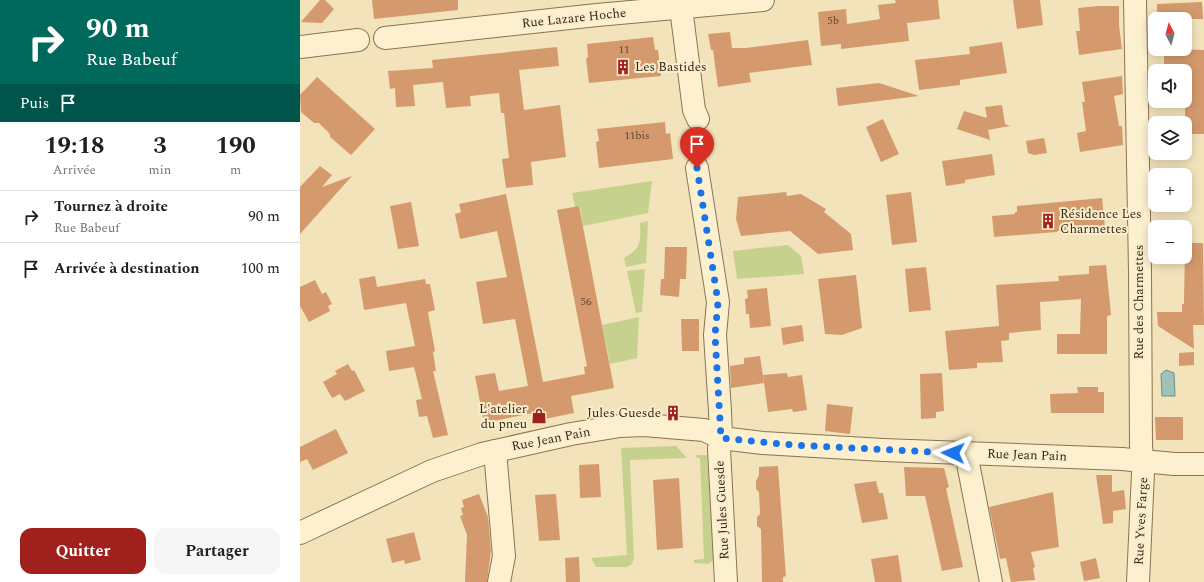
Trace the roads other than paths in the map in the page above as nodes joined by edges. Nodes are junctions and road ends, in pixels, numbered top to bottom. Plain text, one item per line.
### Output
1 (763, 0) edge
2 (1135, 0) edge
3 (681, 4) edge
4 (384, 38) dead end
5 (358, 40) dead end
6 (300, 47) edge
7 (698, 119) dead end
8 (697, 168) dead end
9 (721, 438) junction
10 (495, 451) junction
11 (966, 453) junction
12 (1141, 453) junction
13 (1204, 464) edge
14 (300, 533) edge
15 (499, 582) edge
16 (726, 582) edge
17 (991, 582) edge
18 (1138, 582) edge

1 - 3 street, Rue Lazare Hoche
2 - 12 street, Rue des Charmettes
3 - 4 street, Rue Lazare Hoche
3 - 7 street
5 - 6 street
8 - 9 street, Rue Jules Guesde
9 - 10 street, Rue Jean Pain
9 - 11 street, Rue Jean Pain
9 - 16 street, Rue Jules Guesde
10 - 14 street, Rue Jean Pain
10 - 15 street, Rue Jean Pain
11 - 12 street, Rue Jean Pain
11 - 17 street
12 - 13 street, Rue Jean Pain
12 - 18 street, Rue Yves Farge

